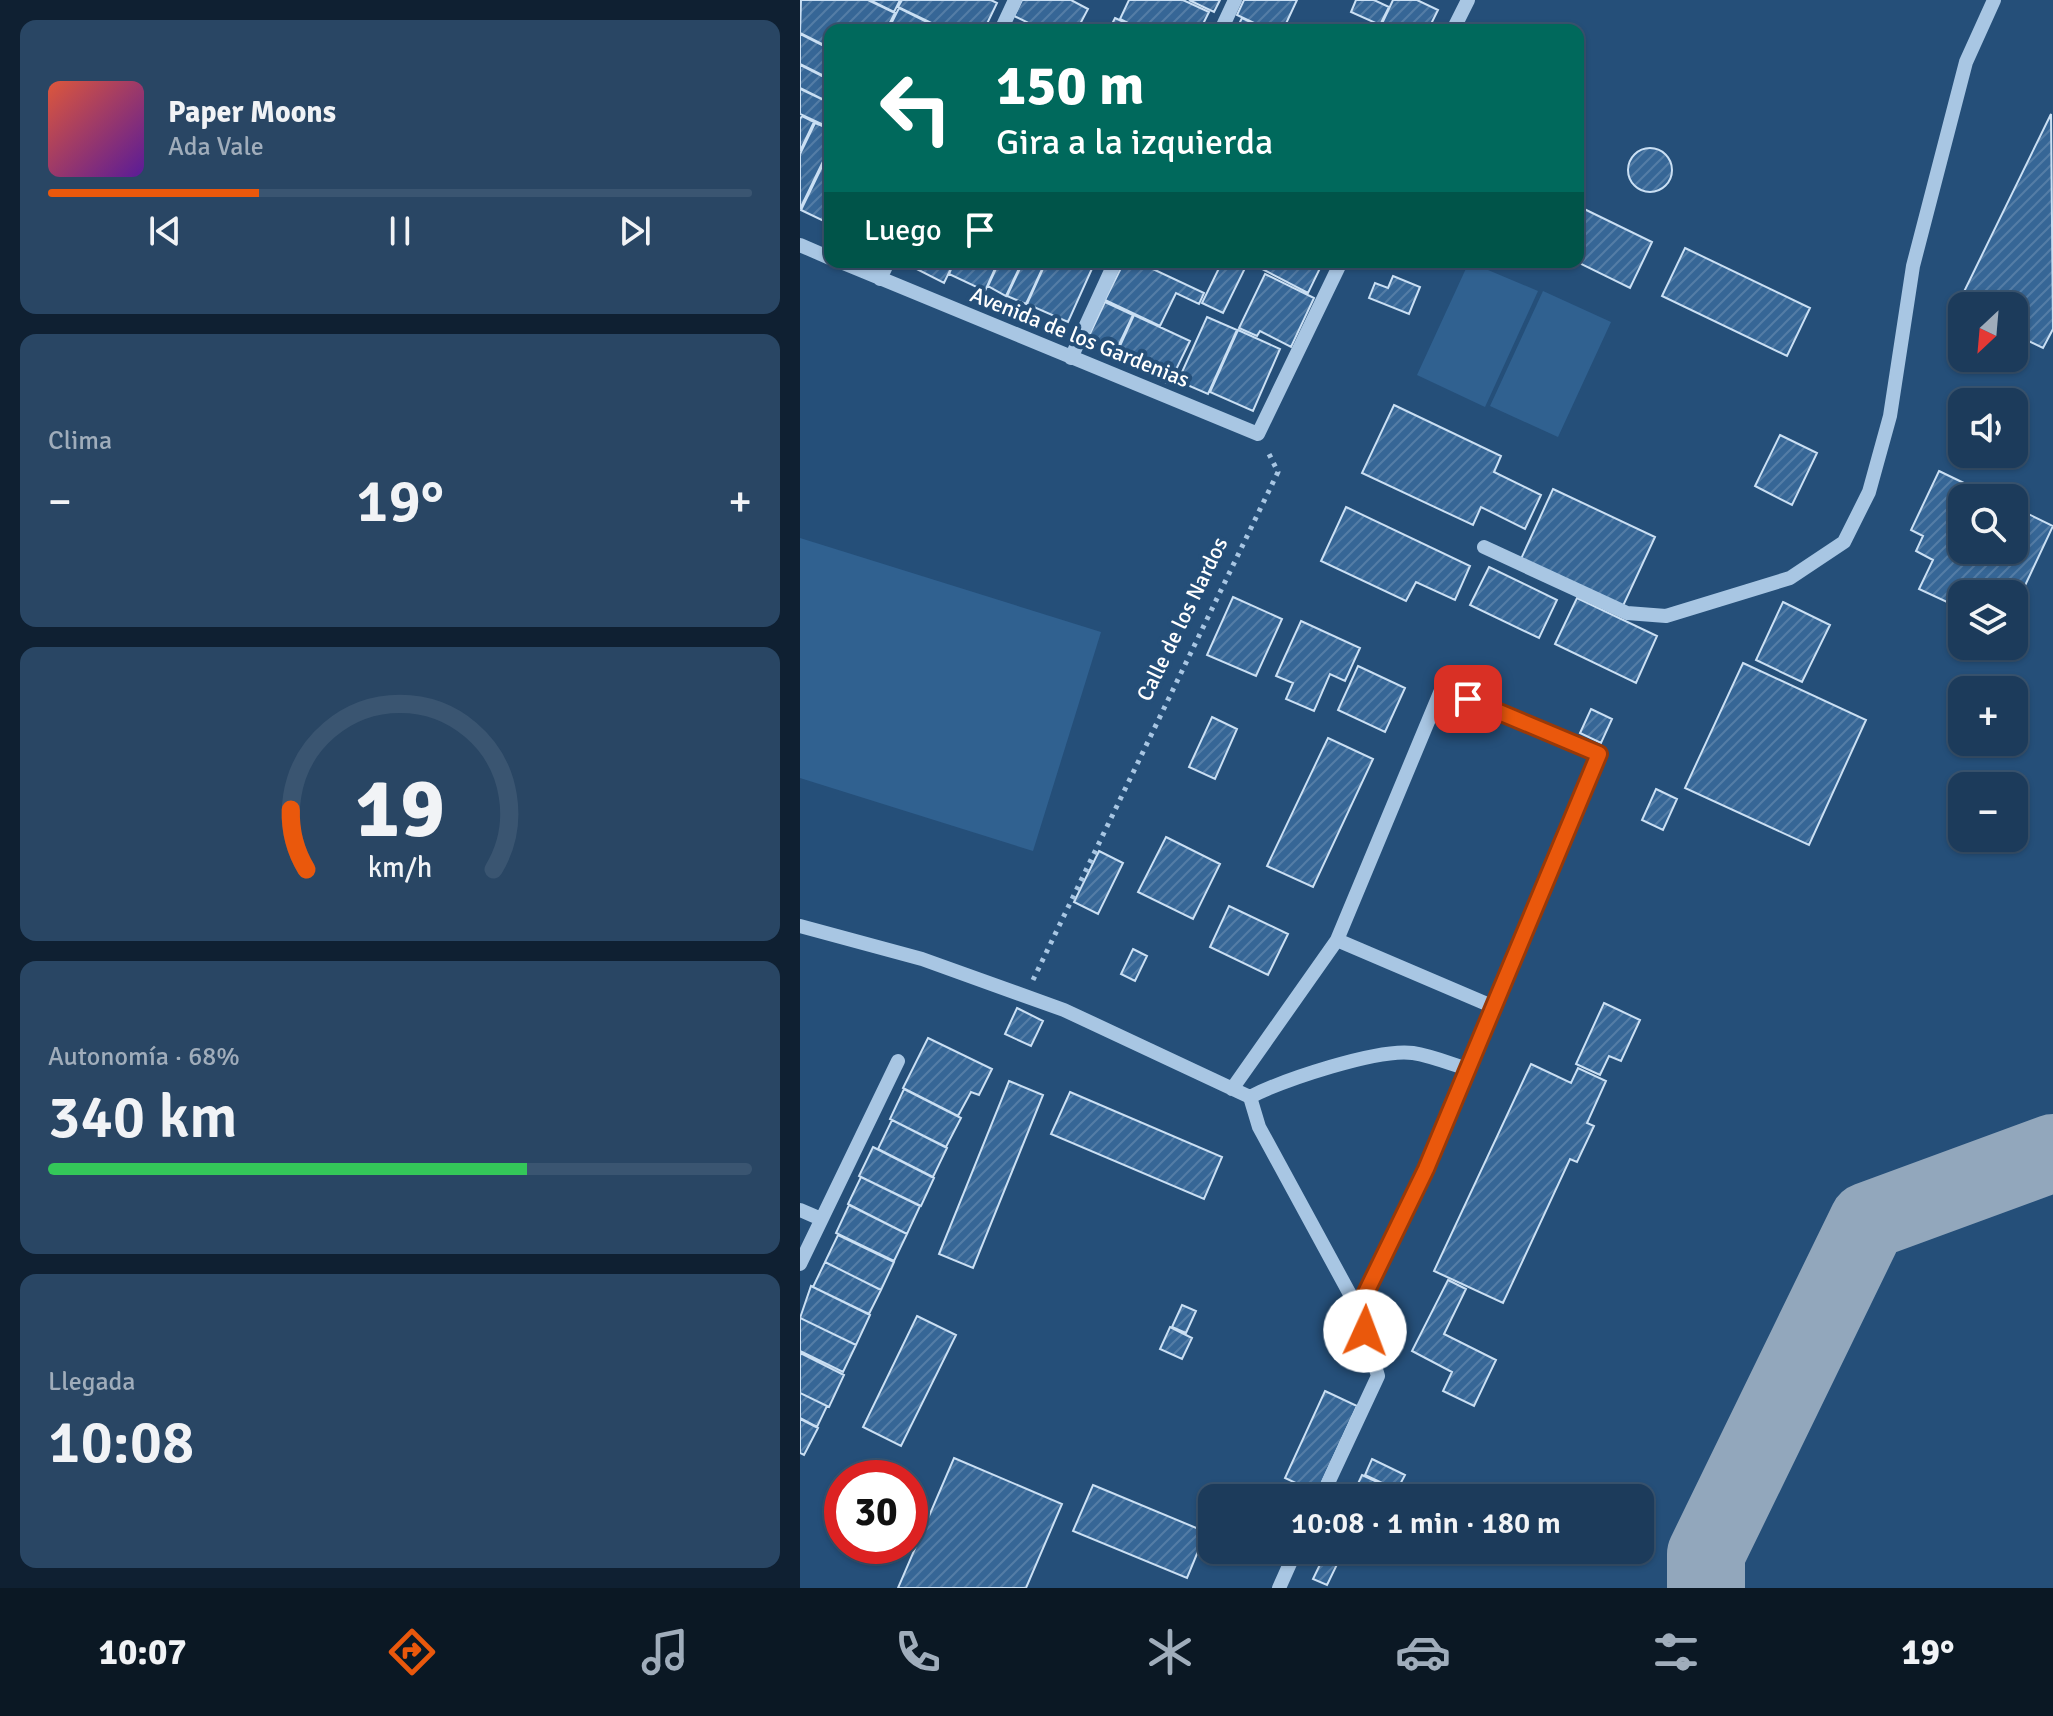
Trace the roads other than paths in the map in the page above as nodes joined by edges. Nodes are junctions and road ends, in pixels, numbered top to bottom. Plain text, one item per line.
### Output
1 (1015, 0) edge
2 (1235, 0) edge
3 (1994, 0) edge
4 (1461, 2) edge
5 (1004, 24) edge
6 (1224, 24) edge
7 (1455, 24) edge
8 (800, 245) edge
9 (824, 255) edge
10 (855, 268) edge
11 (885, 268) edge
12 (1112, 268) edge
13 (1338, 268) edge
14 (880, 279) junction
15 (1071, 358) junction
16 (1484, 547) dead end
17 (800, 926) edge
18 (1337, 940) junction
19 (1494, 1007) junction
20 (898, 1061) dead end
21 (1468, 1069) junction
22 (1232, 1089) junction
23 (1250, 1097) junction
24 (800, 1210) edge
25 (821, 1219) junction
26 (800, 1264) edge
27 (1358, 1309) junction
28 (1328, 1484) edge
29 (1290, 1564) edge
30 (1279, 1588) edge

1 - 5 street
2 - 6 street
3 - 16 street
4 - 7 street
8 - 9 street
10 - 14 street, Avenida de los Gardenias
11 - 14 street
12 - 15 street
13 - 15 street, Avenida de los Gardenias
14 - 15 street, Avenida de los Gardenias
17 - 22 street
18 - 19 street
18 - 19 street
18 - 22 street
19 - 21 street
20 - 25 street
21 - 23 street
21 - 27 street
22 - 23 street
23 - 27 street
24 - 25 street
25 - 26 street
27 - 28 street
29 - 30 street

